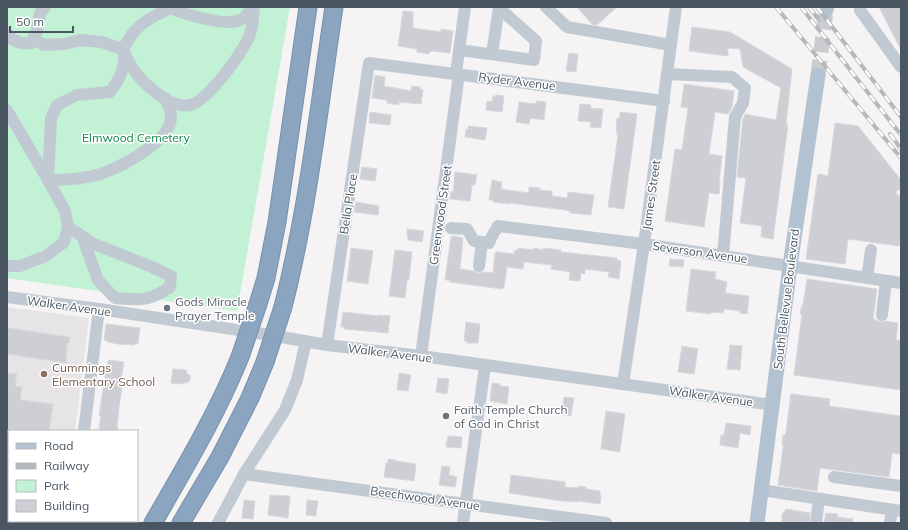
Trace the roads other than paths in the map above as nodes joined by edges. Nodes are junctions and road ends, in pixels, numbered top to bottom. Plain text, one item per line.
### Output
1 (45, 7) edge
2 (169, 7) edge
3 (253, 7) edge
4 (308, 7) edge
5 (334, 7) edge
6 (465, 7) edge
7 (499, 7) edge
8 (546, 7) edge
9 (676, 7) edge
10 (860, 7) edge
11 (7, 33) edge
12 (33, 39) junction
13 (671, 45) junction
14 (124, 50) junction
15 (459, 50) junction
16 (492, 54) junction
17 (370, 63) joint
18 (901, 68) edge
19 (457, 74) junction
20 (667, 74) junction
21 (818, 75) tunnel mouth
22 (165, 98) junction
23 (664, 101) junction
24 (7, 110) edge
25 (48, 180) junction
26 (68, 227) junction
27 (451, 228) dead end
28 (82, 236) junction
29 (482, 242) junction
30 (644, 244) junction
31 (871, 250) dead end
32 (723, 256) junction
33 (7, 266) edge
34 (479, 266) dead end
35 (790, 266) junction
36 (867, 278) junction
37 (886, 281) junction
38 (901, 283) edge
39 (7, 297) edge
40 (99, 309) junction
41 (882, 315) dead end
42 (306, 341) junction
43 (327, 345) junction
44 (421, 356) junction
45 (485, 366) junction
46 (623, 384) junction
47 (773, 405) junction
48 (84, 430) edge
49 (244, 474) junction
50 (834, 477) dead end
51 (901, 486) edge
52 (761, 490) junction
53 (819, 499) junction
54 (466, 503) junction
55 (897, 511) edge
56 (153, 523) edge
57 (181, 523) edge
58 (218, 523) edge
59 (463, 523) edge
60 (606, 523) edge
61 (757, 523) edge
62 (816, 523) edge
63 (890, 523) edge

1 - 12 street
2 - 3 street
2 - 14 street
3 - 22 street
4 - 56 highway, bridge
5 - 57 highway, bridge
6 - 15 street, Greenwood Street
7 - 16 street
7 - 16 street
8 - 13 street
9 - 13 street, James Street
10 - 18 street
11 - 12 street
12 - 14 street
13 - 20 street, James Street
14 - 22 street
14 - 25 street
15 - 16 street
15 - 19 street, Greenwood Street
17 - 19 street, Ryder Avenue
17 - 43 street, Bella Place
19 - 23 street, Ryder Avenue
19 - 44 street, Greenwood Street
20 - 23 street, James Street
20 - 32 street
21 - 35 main road, South Bellevue Boulevard
22 - 25 street
23 - 30 street, James Street
24 - 25 street
25 - 26 street
26 - 28 street
26 - 33 street
27 - 29 street
28 - 28 street
29 - 30 street, Severson Avenue
29 - 34 street
30 - 32 street, Severson Avenue
30 - 46 street, James Street
31 - 36 street
32 - 35 street, Severson Avenue
35 - 36 street, Severson Avenue
35 - 47 main road, South Bellevue Boulevard
36 - 37 street, Severson Avenue
37 - 38 street, Severson Avenue
37 - 41 street
39 - 40 street, Walker Avenue
40 - 42 street, Walker Avenue
40 - 48 street
42 - 43 street, Walker Avenue
42 - 49 street
43 - 44 street, Walker Avenue
44 - 45 street, Walker Avenue
45 - 46 street, Walker Avenue
45 - 54 street
46 - 47 street, Walker Avenue
47 - 52 main road, South Bellevue Boulevard
49 - 54 street, Beechwood Avenue
49 - 58 street
50 - 51 street
52 - 53 street
52 - 61 main road, South Bellevue Boulevard
53 - 55 street
53 - 62 street
54 - 59 street
54 - 60 street, Beechwood Avenue
55 - 63 street

